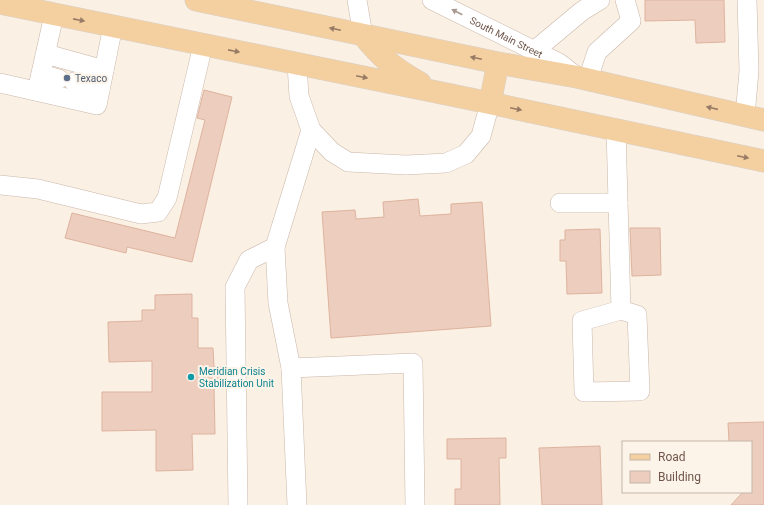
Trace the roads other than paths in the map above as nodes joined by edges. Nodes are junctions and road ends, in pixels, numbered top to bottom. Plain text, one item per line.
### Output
1 (196, 0) edge
2 (357, 0) edge
3 (432, 0) edge
4 (600, 0) edge
5 (625, 0) edge
6 (746, 0) edge
7 (0, 3) edge
8 (54, 15) junction
9 (113, 26) junction
10 (363, 35) junction
11 (203, 45) junction
12 (534, 51) junction
13 (46, 54) junction
14 (498, 63) junction
15 (297, 64) junction
16 (104, 70) junction
17 (583, 78) junction
18 (53, 81) junction
19 (0, 82) edge
20 (100, 89) junction
21 (436, 92) junction
22 (490, 103) junction
23 (755, 118) edge
24 (616, 129) junction
25 (311, 130) junction
26 (764, 161) edge
27 (0, 185) edge
28 (560, 203) dead end
29 (618, 203) junction
30 (275, 247) junction
31 (621, 310) junction
32 (291, 368) junction
33 (238, 505) edge
34 (297, 505) edge
35 (415, 505) edge

10 -> 1 main road
2 - 10 street
12 -> 3 street, South Main Street
4 - 12 street
5 - 17 street
6 - 23 street
7 - 8 main road
8 -> 9 main road
8 - 13 street
9 - 11 main road
9 - 16 street
14 -> 10 main road
10 - 21 main road
11 -> 15 main road
11 - 27 street
12 - 17 street, South Main Street
13 - 16 street
13 - 18 street
14 - 17 main road
14 - 22 main road
15 -> 21 main road
15 - 25 street
16 - 20 street
23 -> 17 main road
18 - 19 street
18 - 20 street
18 - 20 street
21 - 22 main road
22 -> 24 main road
22 - 25 street
24 -> 26 main road
24 - 29 street
25 - 30 street
28 - 29 street
29 - 31 street
30 - 32 street
30 - 33 street
31 - 31 street
32 - 34 street
32 - 35 street

